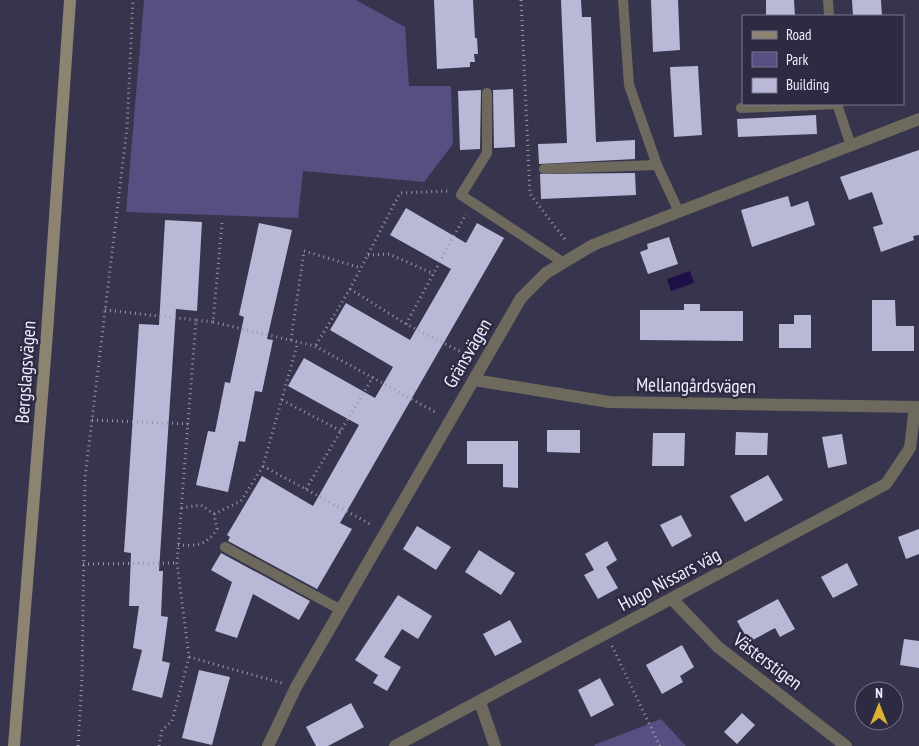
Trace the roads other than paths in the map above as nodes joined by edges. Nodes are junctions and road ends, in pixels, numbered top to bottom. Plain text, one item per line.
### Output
1 (70, 0) edge
2 (624, 0) edge
3 (828, 0) edge
4 (829, 15) edge
5 (487, 93) dead end
6 (813, 105) edge
7 (837, 105) edge
8 (741, 108) dead end
9 (919, 120) edge
10 (850, 146) junction
11 (657, 165) junction
12 (544, 170) dead end
13 (679, 212) junction
14 (564, 262) junction
15 (474, 380) junction
16 (917, 407) edge
17 (225, 547) dead end
18 (672, 599) junction
19 (341, 610) junction
20 (480, 702) junction
21 (14, 746) edge
22 (268, 746) edge
23 (395, 746) edge
24 (496, 746) edge
25 (846, 746) edge

1 - 21 main road, Bergslagsvägen
2 - 11 lane
3 - 4 lane
5 - 14 lane
6 - 8 lane
7 - 10 lane
9 - 10 street, Gränsvägen
10 - 13 street, Gränsvägen
11 - 12 lane
11 - 13 lane
13 - 14 street, Gränsvägen
14 - 15 street, Gränsvägen
15 - 16 street, Mellangårdsvägen
15 - 19 street, Gränsvägen
16 - 18 street, Hugo Nissars väg
17 - 19 lane
18 - 20 street, Hugo Nissars väg
18 - 25 street, Västerstigen
19 - 22 street, Gränsvägen
20 - 23 street, Hugo Nissars väg
20 - 24 street

